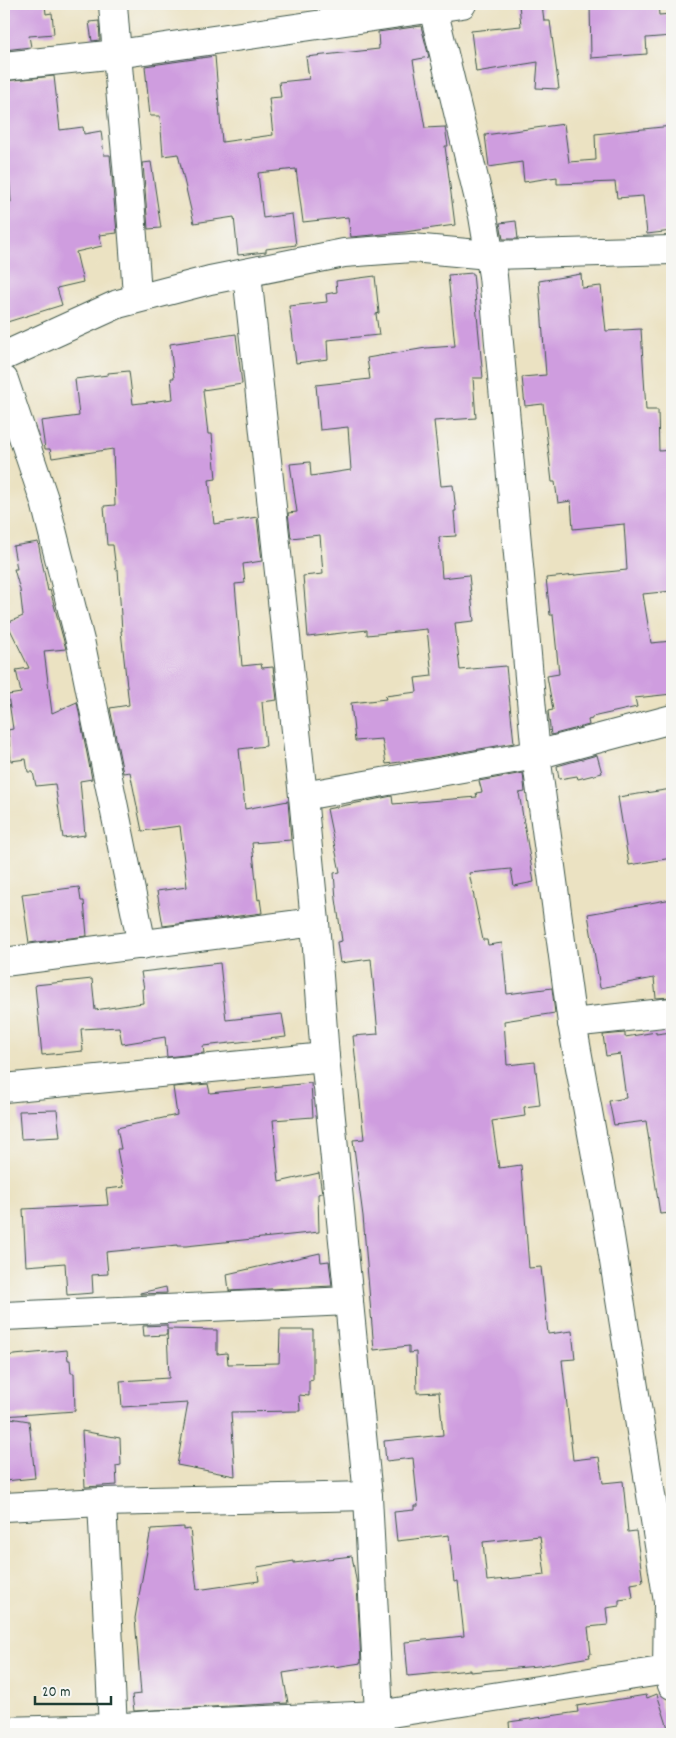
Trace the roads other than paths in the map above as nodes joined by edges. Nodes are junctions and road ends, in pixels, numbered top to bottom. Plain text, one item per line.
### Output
1 (113, 4) edge
2 (462, 4) edge
3 (432, 6) edge
4 (117, 54) junction
5 (4, 66) edge
6 (672, 250) edge
7 (489, 255) junction
8 (247, 274) junction
9 (137, 298) junction
10 (4, 356) edge
11 (4, 380) edge
12 (672, 719) edge
13 (536, 755) junction
14 (303, 796) junction
15 (315, 922) junction
16 (142, 945) junction
17 (4, 962) edge
18 (672, 1012) edge
19 (572, 1023) junction
20 (325, 1057) junction
21 (4, 1088) edge
22 (349, 1301) junction
23 (4, 1316) edge
24 (368, 1496) junction
25 (102, 1502) junction
26 (4, 1507) edge
27 (669, 1677) edge
28 (379, 1725) edge
29 (114, 1728) junction
30 (4, 1731) edge

1 - 4 street
2 - 3 street
3 - 4 street
3 - 7 street
4 - 5 street
4 - 9 street
6 - 7 street
7 - 8 street
7 - 13 street
8 - 9 street
8 - 14 street
9 - 10 street
11 - 16 street
12 - 13 street
13 - 14 street
13 - 19 street
14 - 15 street
15 - 16 street
15 - 20 street
16 - 17 street
18 - 19 street
19 - 27 street
20 - 21 street
20 - 22 street
22 - 23 street
22 - 24 street
24 - 25 street
24 - 28 street
25 - 26 street
25 - 29 street
27 - 28 street
28 - 29 street
29 - 30 street

